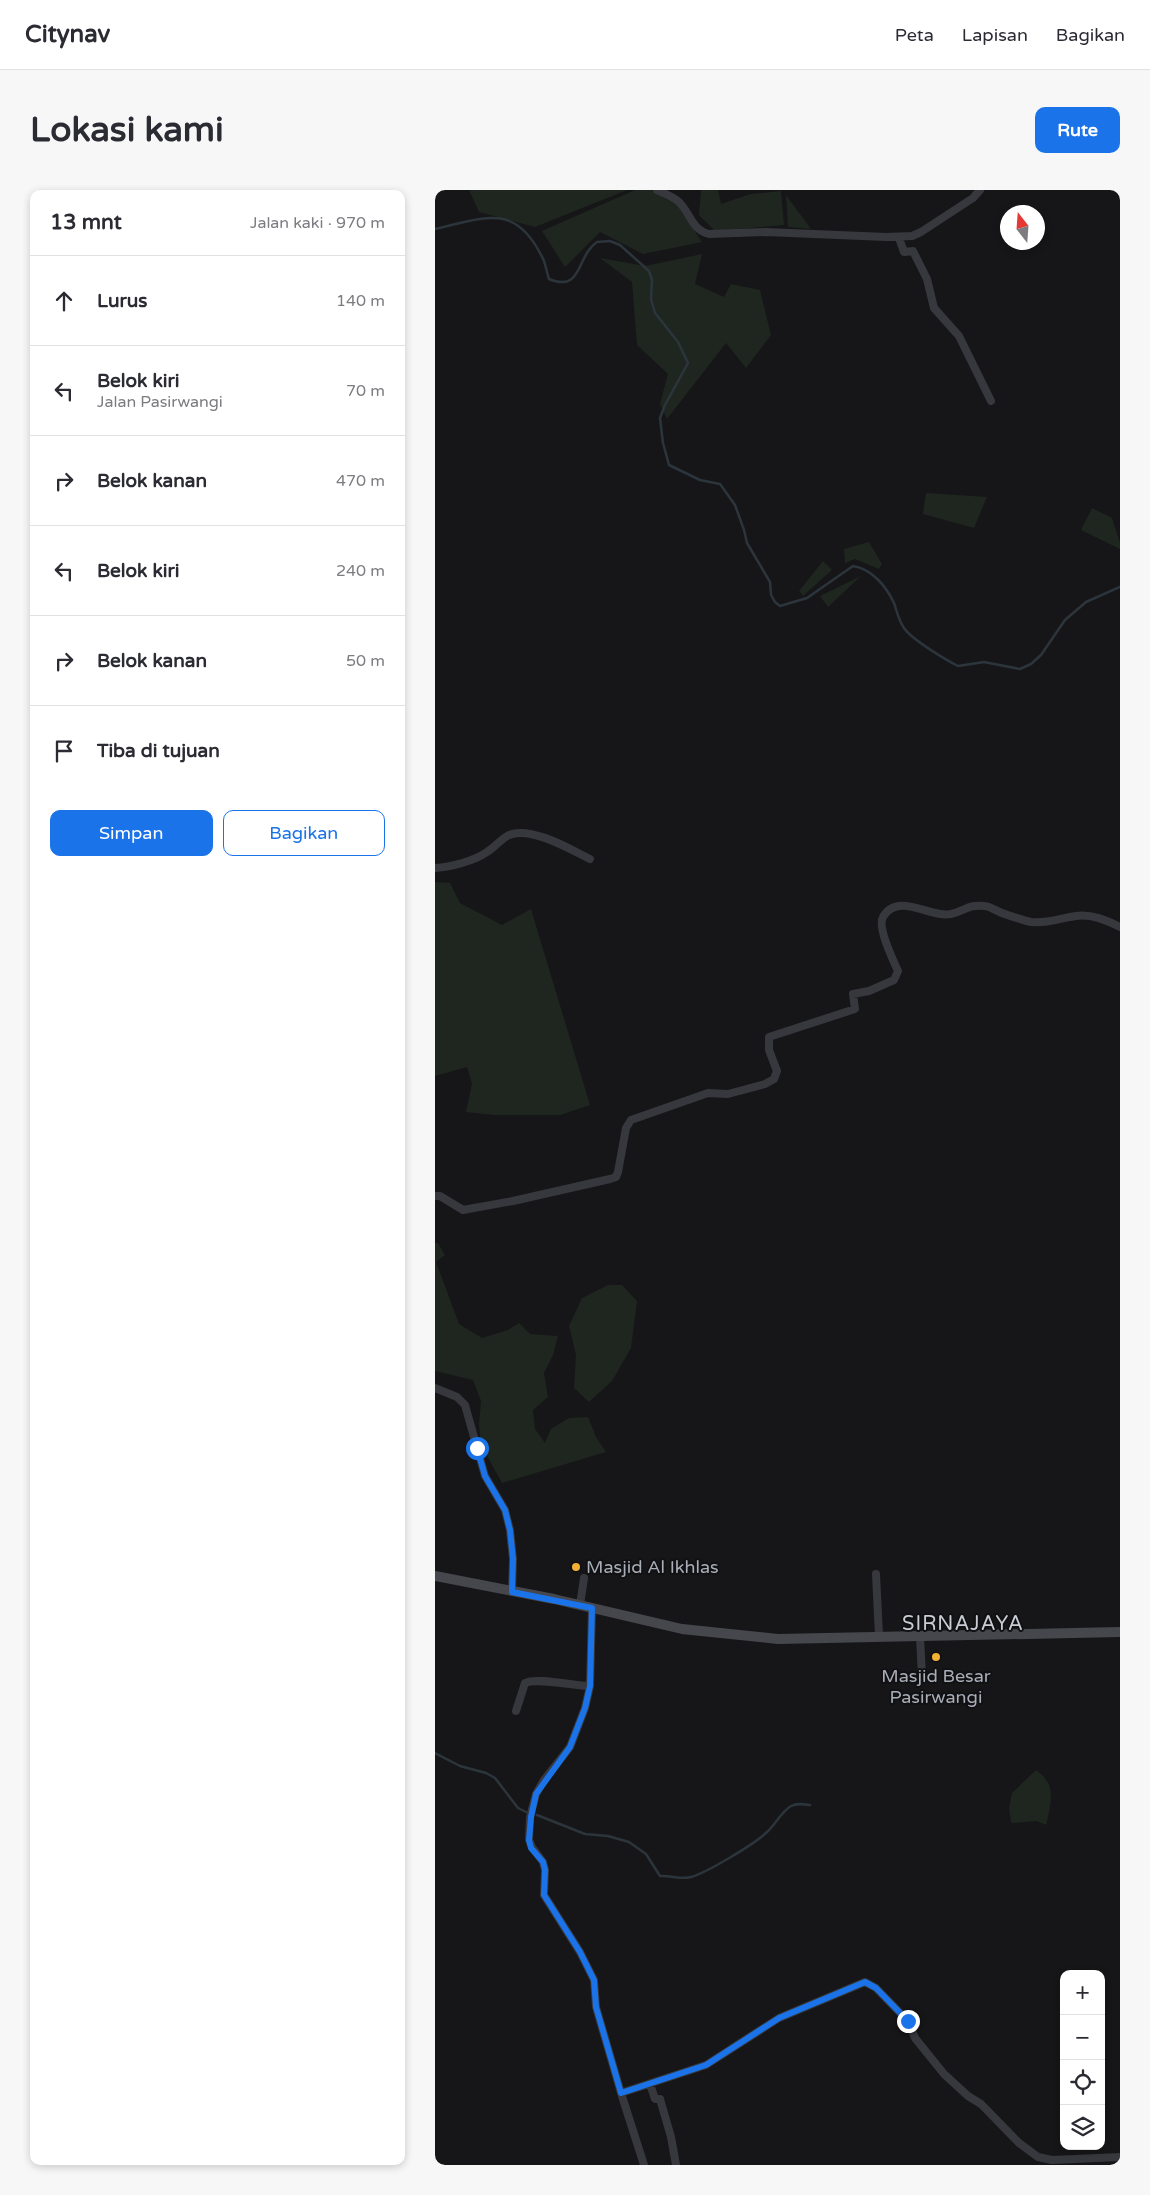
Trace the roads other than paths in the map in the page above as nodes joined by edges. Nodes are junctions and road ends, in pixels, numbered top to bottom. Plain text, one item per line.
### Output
1 (657, 190) edge
2 (980, 190) edge
3 (899, 238) junction
4 (991, 401) dead end
5 (589, 860) dead end
6 (435, 868) edge
7 (1120, 927) edge
8 (435, 1196) edge
9 (435, 1388) edge
10 (877, 1574) dead end
11 (435, 1576) edge
12 (584, 1578) dead end
13 (512, 1592) junction
14 (580, 1605) junction
15 (592, 1608) junction
16 (1120, 1632) edge
17 (879, 1636) junction
18 (920, 1636) junction
19 (922, 1677) dead end
20 (590, 1686) junction
21 (516, 1711) dead end
22 (650, 2084) junction
23 (621, 2093) junction
24 (1120, 2157) edge
25 (644, 2165) edge
26 (676, 2165) edge

1 - 3 street
2 - 3 street
3 - 4 street
5 - 6 street
7 - 8 street
9 - 13 street
10 - 17 street
11 - 13 street
12 - 14 street
13 - 14 street
14 - 15 street
15 - 17 street
15 - 20 street
16 - 18 street
17 - 18 street
18 - 19 street
20 - 21 street
20 - 23 street
22 - 23 street
22 - 24 street
22 - 26 street
23 - 25 street

